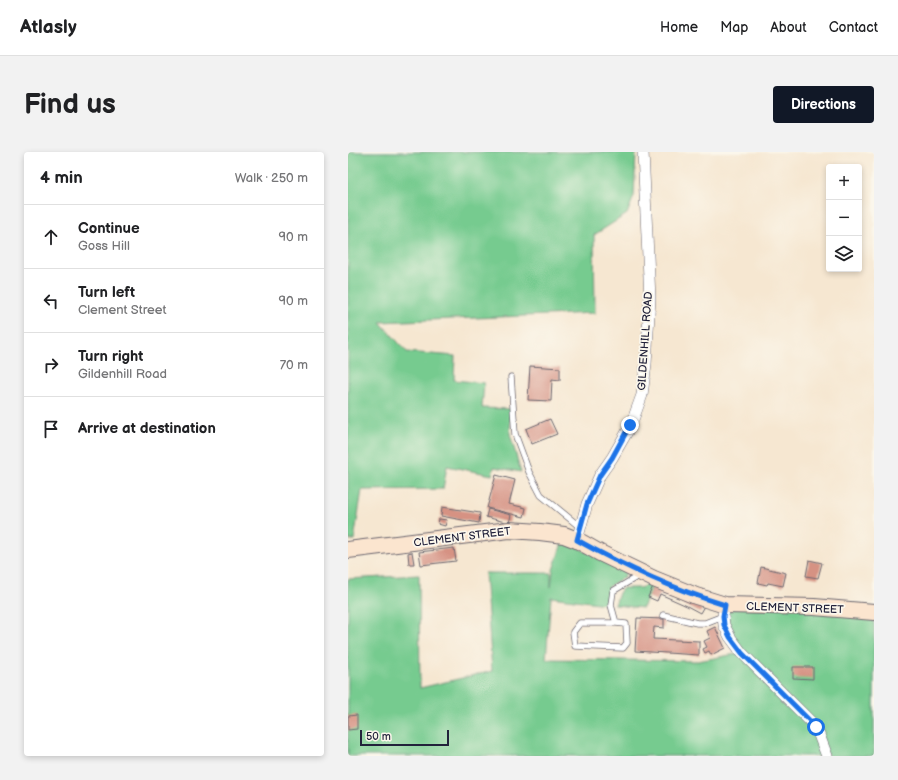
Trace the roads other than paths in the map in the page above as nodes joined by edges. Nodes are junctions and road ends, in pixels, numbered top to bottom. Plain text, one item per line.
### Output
1 (643, 152) edge
2 (511, 377) dead end
3 (579, 534) junction
4 (348, 550) edge
5 (642, 574) junction
6 (724, 610) junction
7 (874, 612) edge
8 (663, 615) dead end
9 (616, 623) junction
10 (827, 756) edge

1 - 3 street, GILDENHILL ROAD
2 - 3 lane
3 - 4 street, CLEMENT STREET
3 - 5 street, CLEMENT STREET
5 - 6 street, CLEMENT STREET
5 - 9 lane
6 - 7 street, CLEMENT STREET
6 - 8 lane
6 - 10 street
9 - 9 lane

